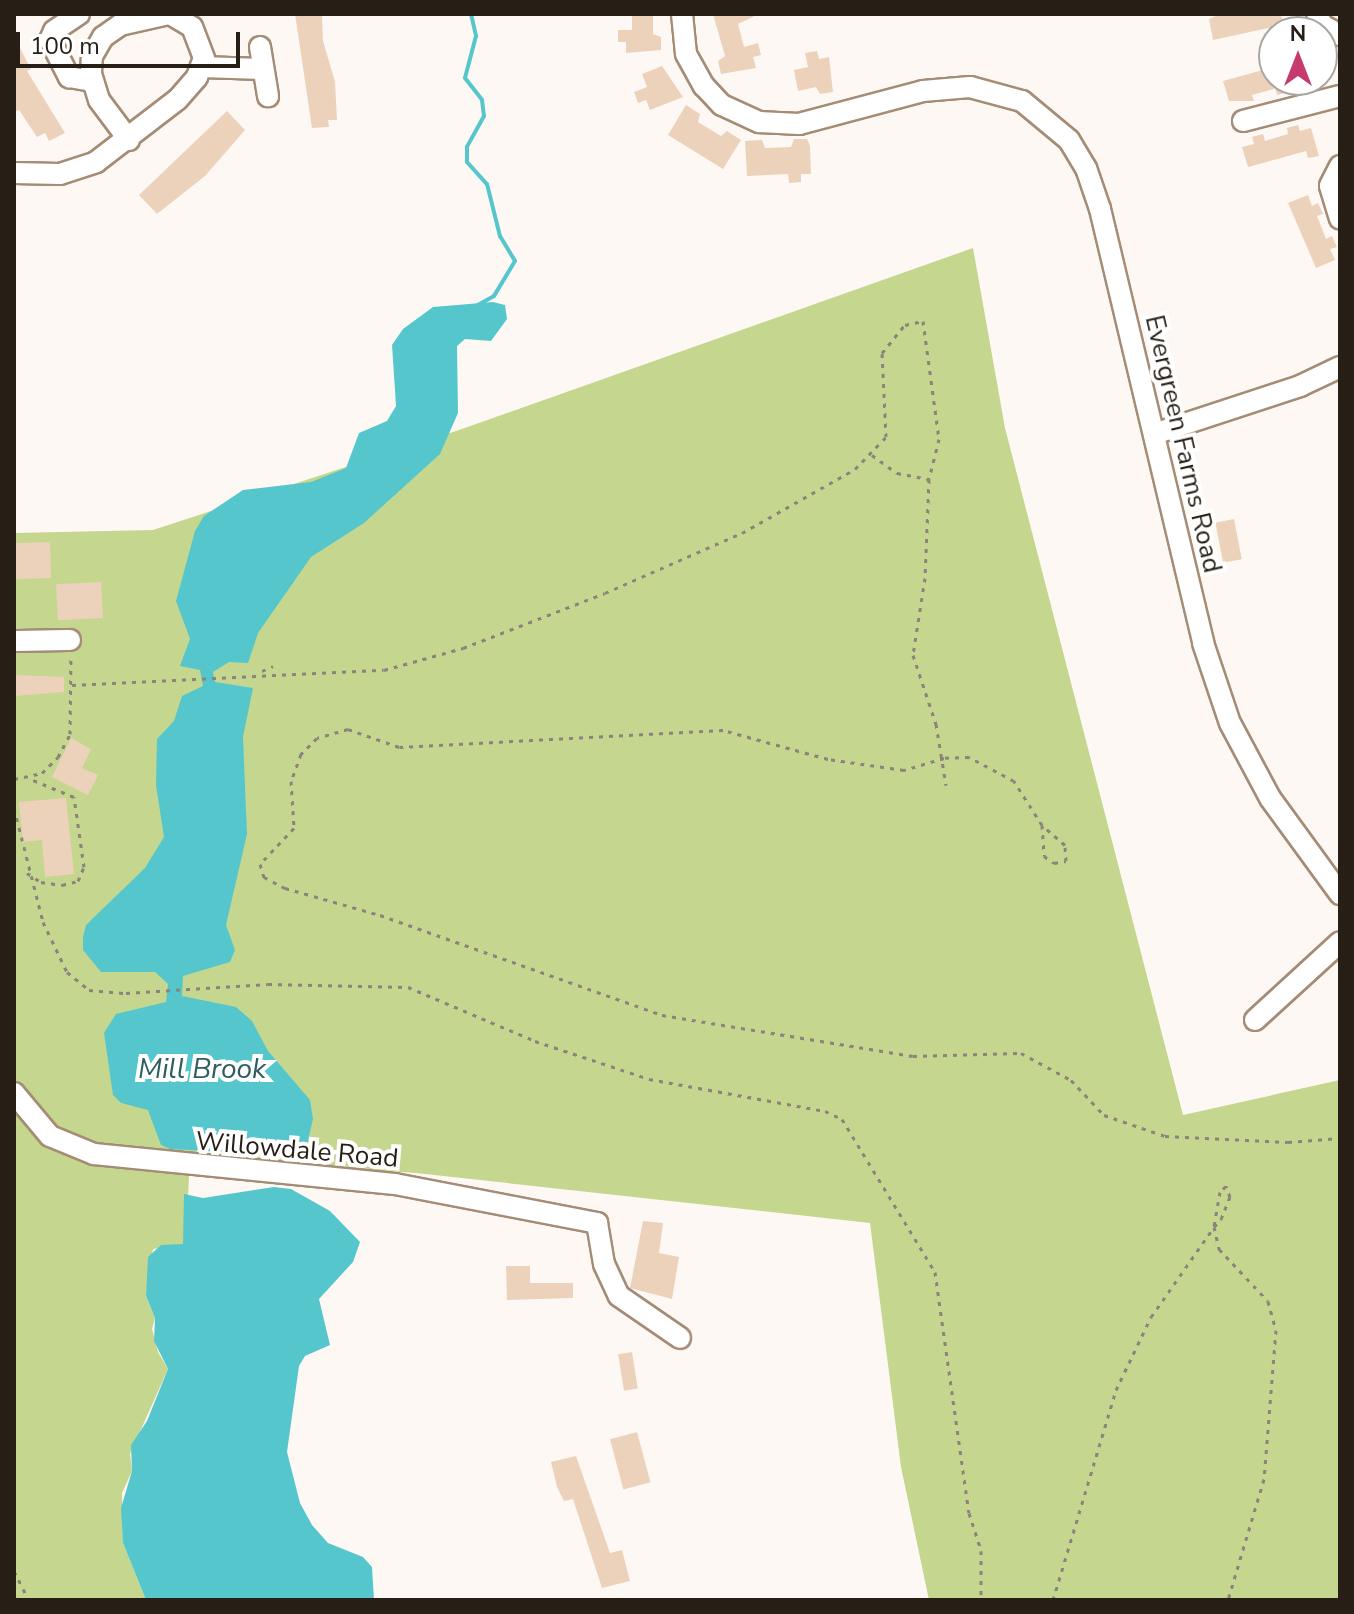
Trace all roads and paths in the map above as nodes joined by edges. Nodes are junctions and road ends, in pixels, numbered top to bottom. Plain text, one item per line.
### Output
1 (79, 14) edge
2 (169, 14) edge
3 (682, 14) edge
4 (1317, 14) edge
5 (112, 20) edge
6 (1340, 35) edge
7 (260, 47) dead end
8 (201, 67) junction
9 (262, 69) junction
10 (92, 81) junction
11 (268, 96) dead end
12 (1340, 96) edge
13 (1243, 121) dead end
14 (129, 140) junction
15 (1340, 166) edge
16 (14, 173) edge
17 (1340, 219) edge
18 (1340, 367) edge
19 (1154, 434) junction
20 (872, 455) junction
21 (929, 479) junction
22 (70, 640) joint
23 (14, 641) edge
24 (273, 666) dead end
25 (259, 672) junction
26 (72, 685) junction
27 (944, 758) junction
28 (28, 778) junction
29 (14, 779) edge
30 (946, 785) dead end
31 (14, 808) edge
32 (1042, 825) junction
33 (27, 873) junction
34 (1340, 894) edge
35 (1340, 942) edge
36 (1255, 1020) dead end
37 (14, 1093) edge
38 (1340, 1138) edge
39 (1214, 1227) junction
40 (680, 1338) dead end
41 (14, 1571) edge
42 (29, 1600) edge
43 (981, 1600) edge
44 (1053, 1600) edge
45 (1228, 1600) edge

1 - 10 street
2 - 5 street
2 - 8 street
3 - 19 street, Evergreen Farms Road
4 - 6 street
5 - 10 street
7 - 9 street
8 - 9 street
8 - 14 street
9 - 11 street
10 - 14 street
12 - 13 street
14 - 16 street
15 - 17 street
18 - 19 street
19 - 34 street, Evergreen Farms Road
20 - 21 path
20 - 21 path
20 - 25 path
21 - 27 path
22 - 23 street
22 - 26 path
24 - 25 path
25 - 26 path
26 - 28 path
27 - 30 path
27 - 32 path
27 - 38 path
28 - 29 path
28 - 33 path
31 - 33 path
32 - 32 path
33 - 43 path
35 - 36 street
37 - 40 street, Willowdale Road
39 - 39 path
39 - 44 path
39 - 45 path
41 - 42 path

